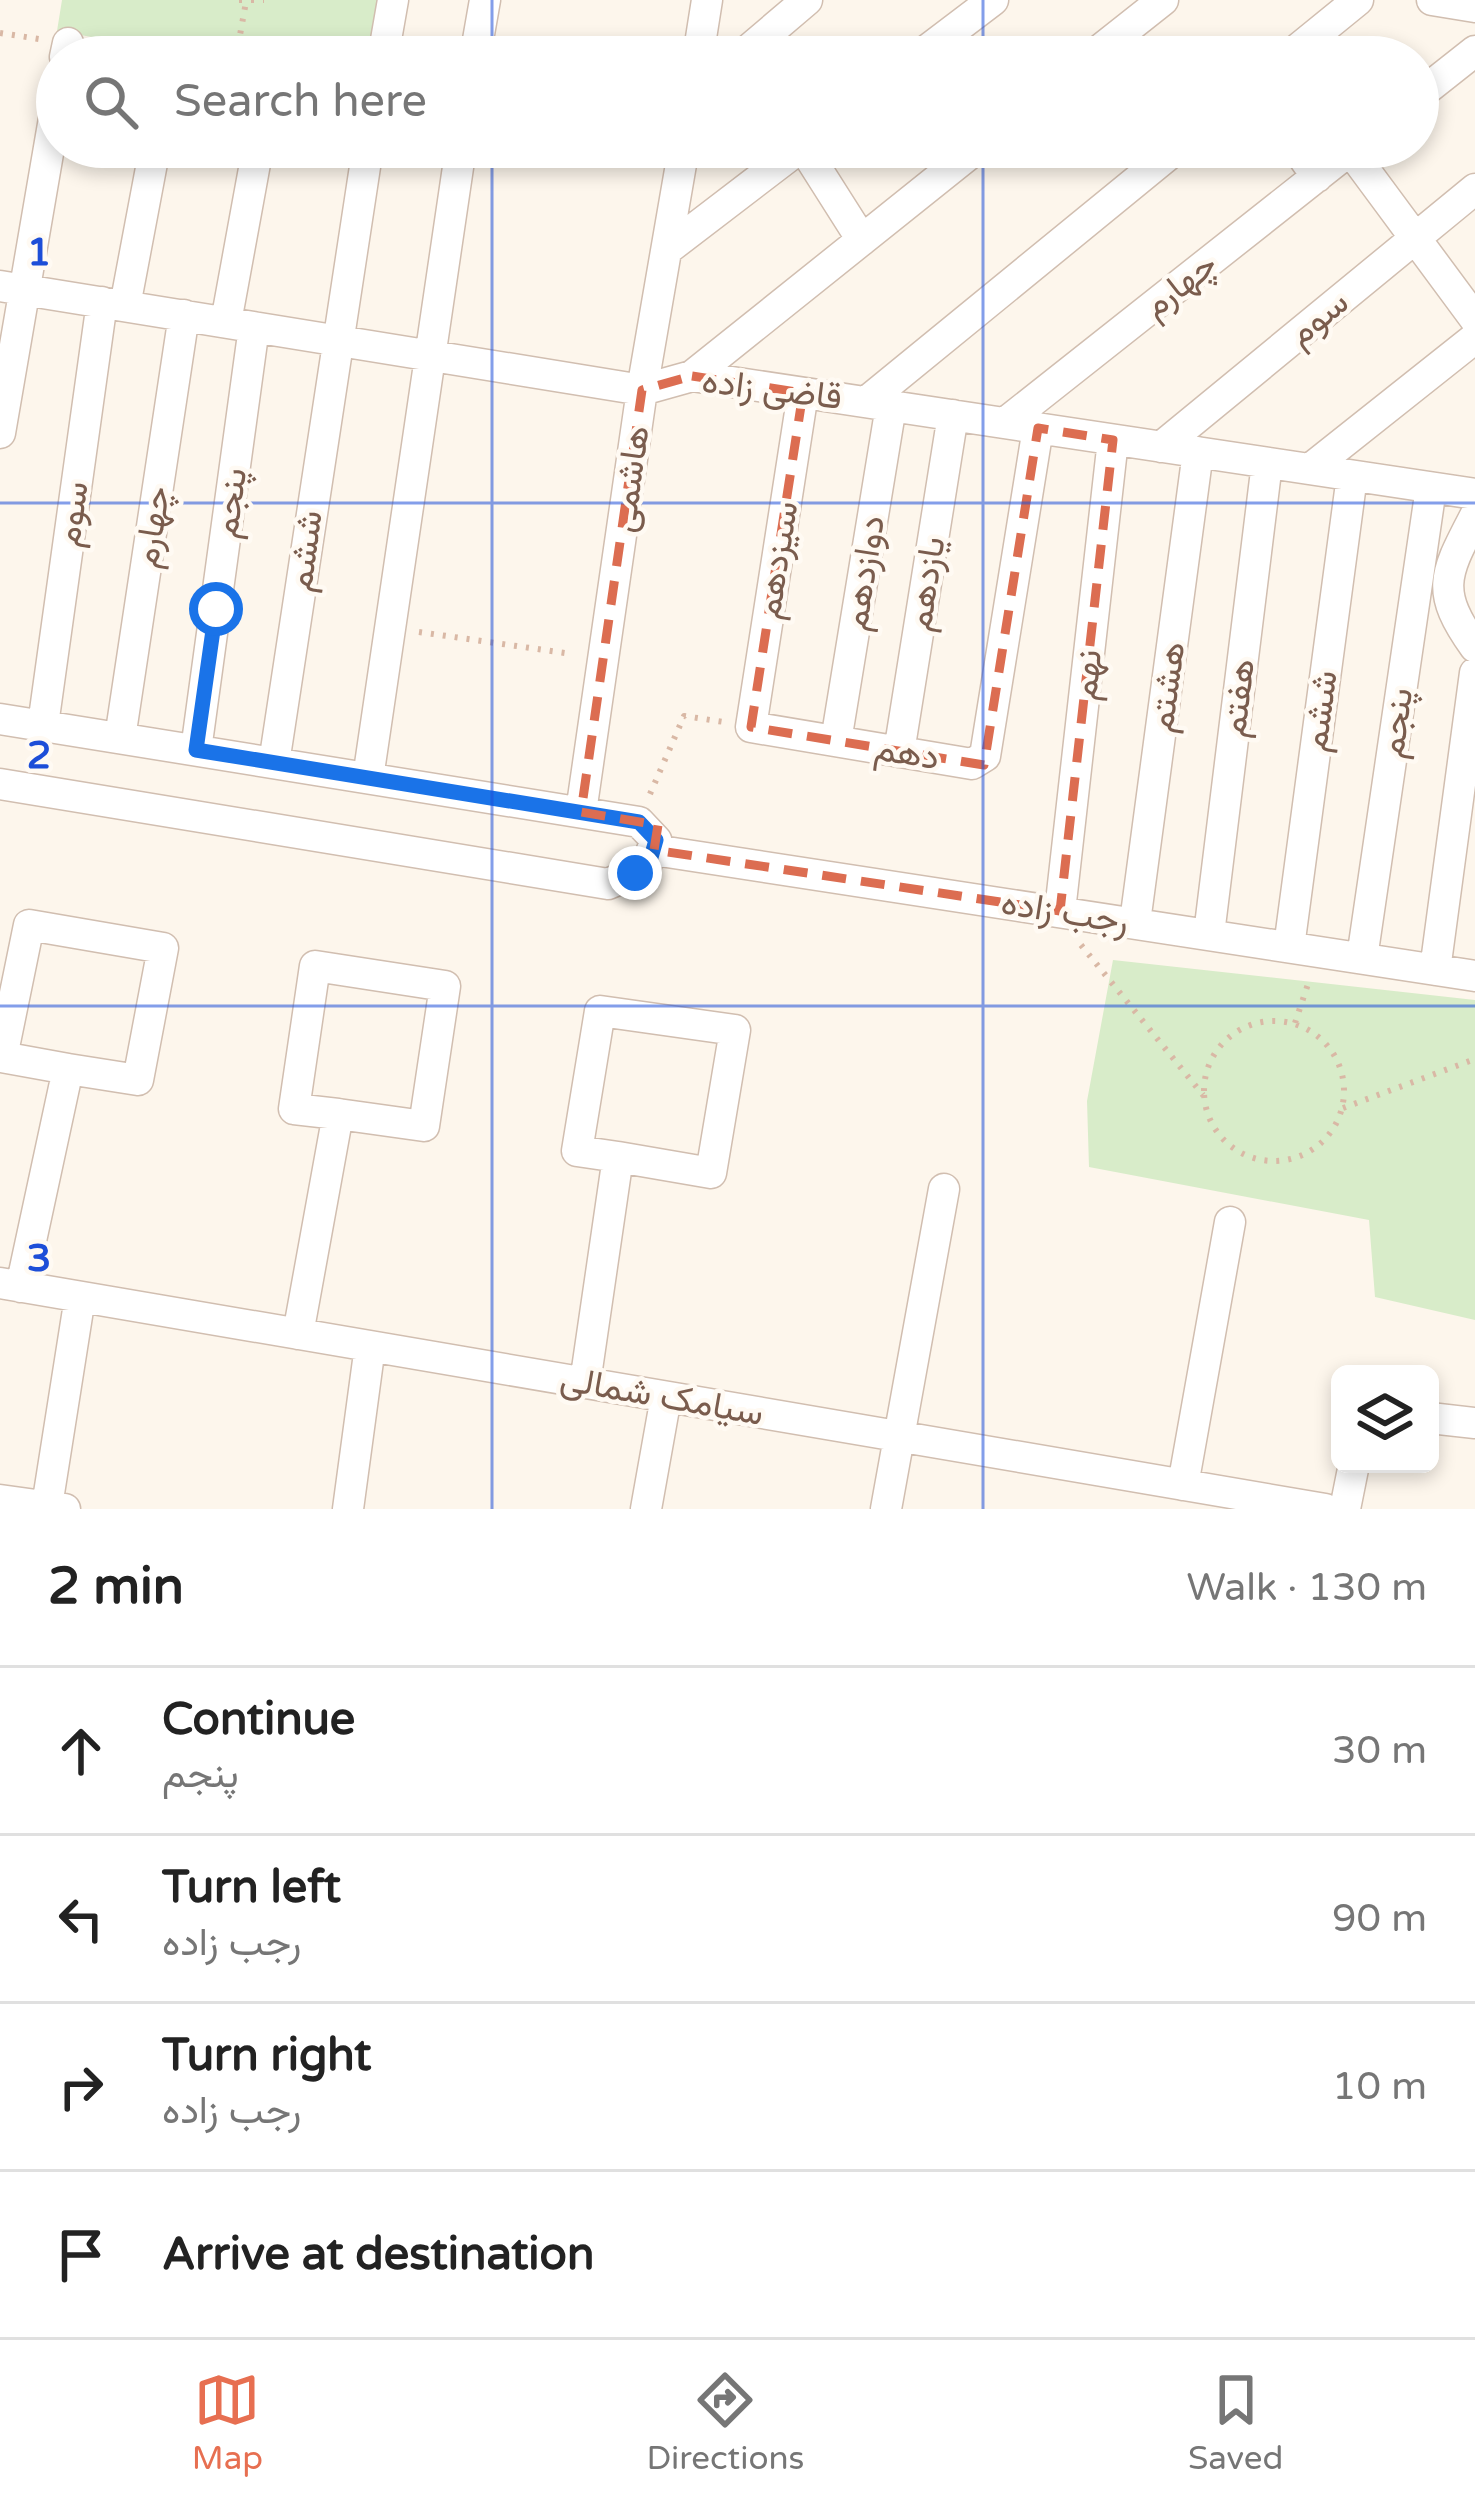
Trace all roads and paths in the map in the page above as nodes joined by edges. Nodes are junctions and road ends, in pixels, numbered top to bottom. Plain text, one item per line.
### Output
1 (264, 0) edge
2 (393, 0) edge
3 (485, 0) edge
4 (707, 0) edge
5 (807, 0) edge
6 (993, 0) edge
7 (1163, 0) edge
8 (1358, 0) edge
9 (243, 1) edge
10 (239, 36) edge
11 (387, 36) edge
12 (479, 36) edge
13 (701, 36) edge
14 (765, 36) edge
15 (946, 36) edge
16 (1118, 36) edge
17 (1314, 36) edge
18 (1475, 51) edge
19 (1439, 79) edge
20 (40, 168) edge
21 (150, 168) edge
22 (256, 168) edge
23 (364, 168) edge
24 (458, 168) edge
25 (681, 168) edge
26 (774, 168) edge
27 (816, 168) edge
28 (952, 168) edge
29 (1154, 168) edge
30 (1311, 168) edge
31 (1328, 168) edge
32 (1367, 168) edge
33 (1317, 177) junction
34 (1475, 189) edge
35 (1418, 236) junction
36 (862, 240) junction
37 (669, 248) junction
38 (11, 287) edge
39 (114, 304) junction
40 (184, 315) junction
41 (1475, 319) edge
42 (240, 325) junction
43 (1475, 338) edge
44 (335, 340) junction
45 (431, 358) junction
46 (692, 376) junction
47 (642, 390) junction
48 (803, 393) junction
49 (879, 404) junction
50 (953, 415) junction
51 (1005, 423) junction
52 (1038, 428) junction
53 (0, 433) edge
54 (1113, 440) junction
55 (1161, 447) junction
56 (1198, 452) junction
57 (1267, 463) junction
58 (1310, 470) junction
59 (1352, 476) junction
60 (1431, 488) junction
61 (1475, 494) edge
62 (1475, 516) edge
63 (388, 628) junction
64 (1475, 647) edge
65 (605, 658) junction
66 (1475, 673) edge
67 (0, 718) edge
68 (43, 725) junction
69 (751, 727) junction
70 (119, 738) junction
71 (836, 741) junction
72 (196, 750) junction
73 (899, 752) junction
74 (274, 763) junction
75 (368, 778) junction
76 (0, 784) edge
77 (581, 812) junction
78 (639, 822) junction
79 (654, 850) junction
80 (1060, 911) junction
81 (1100, 917) junction
82 (1135, 922) junction
83 (1209, 934) junction
84 (1304, 949) junction
85 (1362, 958) junction
86 (1435, 970) junction
87 (1475, 976) edge
88 (1295, 1023) junction
89 (1475, 1059) edge
90 (68, 1069) junction
91 (1203, 1095) junction
92 (1343, 1108) junction
93 (338, 1114) junction
94 (618, 1157) junction
95 (944, 1190) dead end
96 (1230, 1222) dead end
97 (10, 1285) edge
98 (80, 1297) junction
99 (298, 1334) junction
100 (370, 1346) junction
101 (585, 1383) junction
102 (666, 1397) junction
103 (1439, 1419) edge
104 (1475, 1423) edge
105 (898, 1436) junction
106 (1352, 1473) edge
107 (1183, 1485) junction
108 (0, 1500) edge
109 (56, 1508) edge
110 (348, 1509) edge
111 (646, 1509) edge
112 (886, 1509) edge
113 (1325, 1509) edge
114 (1345, 1509) edge

1 - 9 path
2 - 11 street
3 - 12 street
4 - 13 street
5 - 14 street
6 - 15 street
7 - 16 street
8 - 17 street
9 - 10 path
18 - 19 street
20 - 38 street
21 - 39 street, سوم
22 - 42 street, پنجم
23 - 44 street, ششم
24 - 45 street
25 - 37 street, هاشمی
26 - 37 street
27 - 36 street
28 - 36 street
29 - 49 street
30 - 33 street
31 - 33 street, چهارم
32 - 35 street
33 - 51 street, چهارم
34 - 35 street, سوم
35 - 41 street
35 - 55 street, سوم
36 - 46 street
37 - 47 street, هاشمی
38 - 39 street, قاضی زاده
38 - 53 street
39 - 40 street, قاضی زاده
39 - 68 street, سوم
40 - 42 street, قاضی زاده
40 - 70 street, چهارم
42 - 44 street, قاضی زاده
42 - 72 street, پنجم
43 - 58 street
44 - 45 street, قاضی زاده
44 - 74 street, ششم
45 - 47 street, قاضی زاده
45 - 63 street
46 - 47 street, قاضی زاده
46 - 48 street, قاضی زاده
47 - 65 street, هاشمی
48 - 49 street, قاضی زاده
48 - 69 street, سیزدهم
49 - 50 street, قاضی زاده
49 - 71 street, دوازدهم
50 - 51 street, قاضی زاده
50 - 73 street, یازدهم
51 - 52 street, قاضی زاده
52 - 54 street, قاضی زاده
52 - 73 street, دهم
54 - 55 street, قاضی زاده
54 - 80 street, نهم
55 - 56 street, قاضی زاده
56 - 57 street, قاضی زاده
56 - 82 street, هشتم
57 - 58 street, قاضی زاده
57 - 83 street, هفتم
58 - 59 street, قاضی زاده
59 - 60 street, قاضی زاده
59 - 84 street, ششم
60 - 61 street, قاضی زاده
60 - 85 street, پنجم
62 - 64 street
63 - 65 path
63 - 75 street
65 - 77 street, هاشمی
66 - 86 street
67 - 68 street
68 - 70 street
69 - 71 street, دهم
69 - 78 path
70 - 72 street
71 - 73 street, دهم
72 - 74 street
74 - 75 street
75 - 77 street
76 - 79 street
77 - 78 street
78 - 79 street
79 - 80 street, رجب زاده
80 - 81 street, رجب زاده
81 - 82 street, رجب زاده
81 - 91 path
82 - 83 street, رجب زاده
83 - 84 street, رجب زاده
84 - 85 street, رجب زاده
84 - 88 path
85 - 86 street, رجب زاده
86 - 87 street, رجب زاده
88 - 91 path
88 - 92 path
89 - 92 path
90 - 90 street
90 - 97 street
91 - 92 path
93 - 93 street
93 - 99 street
94 - 94 street
94 - 101 street
95 - 105 street
96 - 107 street
97 - 98 street, سیامک شمالی
98 - 99 street, سیامک شمالی
98 - 109 street
99 - 100 street, سیامک شمالی
100 - 101 street, سیامک شمالی
100 - 110 street
101 - 102 street, سیامک شمالی
102 - 105 street, سیامک شمالی
102 - 111 street
103 - 104 street
105 - 107 street, سیامک شمالی
105 - 112 street
106 - 114 street
107 - 113 street, سیامک شمالی
108 - 109 street

